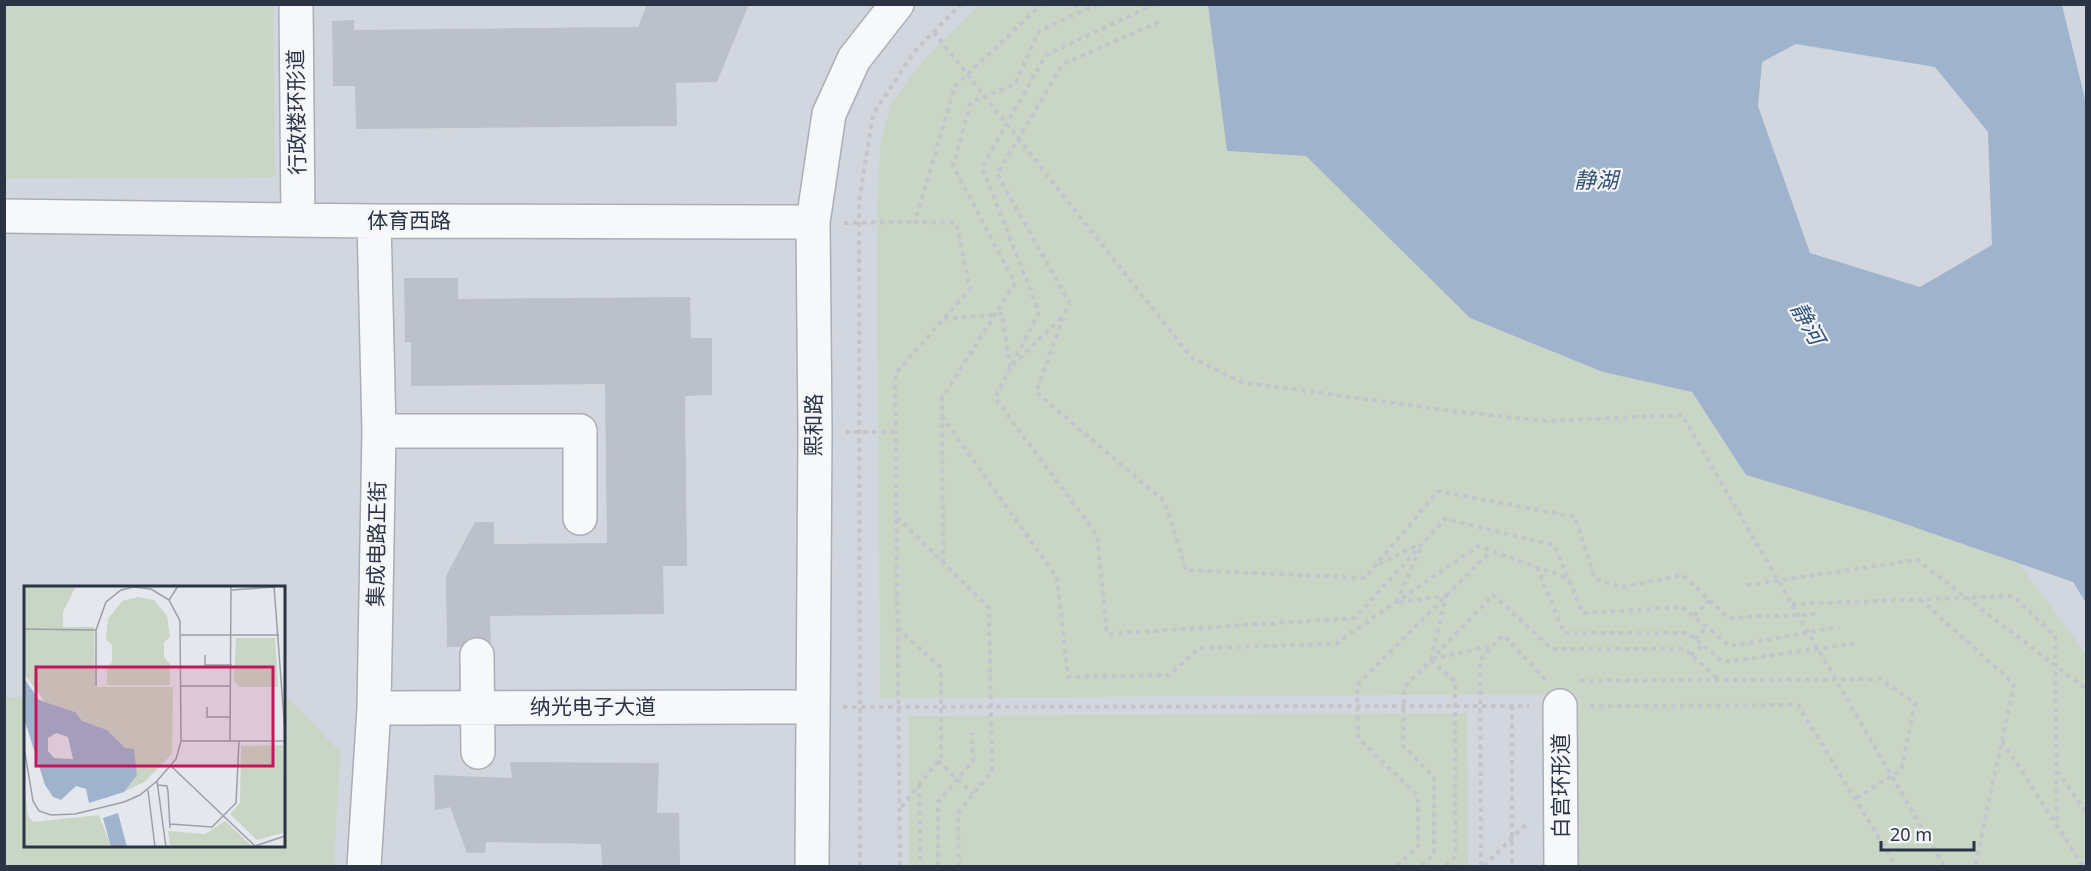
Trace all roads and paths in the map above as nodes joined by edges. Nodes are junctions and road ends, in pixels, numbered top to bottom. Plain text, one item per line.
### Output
1 (296, 4) edge
2 (897, 4) edge
3 (961, 4) edge
4 (1042, 4) edge
5 (1075, 4) edge
6 (1098, 4) edge
7 (1155, 4) edge
8 (1082, 12) junction
9 (1159, 22) dead end
10 (934, 32) junction
11 (967, 73) junction
12 (985, 96) junction
13 (1007, 124) junction
14 (1019, 139) junction
15 (4, 216) edge
16 (298, 220) junction
17 (374, 221) junction
18 (813, 222) junction
19 (915, 222) junction
20 (859, 223) junction
21 (996, 314) junction
22 (1065, 314) junction
23 (944, 319) junction
24 (1010, 368) junction
25 (942, 416) junction
26 (379, 431) junction
27 (859, 432) junction
28 (896, 432) junction
29 (897, 517) junction
30 (580, 518) dead end
31 (1424, 542) junction
32 (1491, 551) junction
33 (943, 563) junction
34 (1376, 566) junction
35 (1537, 567) junction
36 (1568, 578) junction
37 (1778, 580) junction
38 (1748, 585) dead end
39 (1446, 596) junction
40 (1968, 598) junction
41 (1709, 600) junction
42 (1920, 600) junction
43 (1395, 603) junction
44 (1792, 604) junction
45 (1818, 614) dead end
46 (1798, 615) junction
47 (1694, 616) junction
48 (1707, 627) junction
49 (1839, 627) dead end
50 (898, 628) junction
51 (1808, 632) junction
52 (1695, 639) junction
53 (1858, 643) dead end
54 (1702, 645) junction
55 (1493, 646) junction
56 (1818, 648) junction
57 (477, 655) dead end
58 (1691, 656) junction
59 (1431, 660) junction
60 (2055, 665) junction
61 (1719, 680) junction
62 (1835, 680) junction
63 (2086, 689) edge
64 (1562, 690) junction
65 (1358, 706) junction
66 (1404, 706) junction
67 (1455, 706) junction
68 (1480, 706) junction
69 (1512, 706) junction
70 (478, 707) junction
71 (813, 707) junction
72 (860, 707) junction
73 (898, 707) junction
74 (941, 707) junction
75 (991, 707) junction
76 (374, 708) junction
77 (972, 733) dead end
78 (2002, 741) junction
79 (478, 752) dead end
80 (938, 761) junction
81 (2056, 770) junction
82 (1892, 776) junction
83 (957, 779) junction
84 (919, 784) junction
85 (1561, 788) junction
86 (973, 794) junction
87 (1855, 799) junction
88 (899, 809) junction
89 (2086, 812) edge
90 (2057, 826) junction
91 (1512, 839) junction
92 (364, 867) edge
93 (812, 867) edge
94 (860, 867) edge
95 (900, 867) edge
96 (921, 867) edge
97 (938, 867) edge
98 (959, 867) edge
99 (1397, 867) edge
100 (1422, 867) edge
101 (1446, 867) edge
102 (1483, 867) edge
103 (1512, 867) edge
104 (1561, 867) edge
105 (1896, 867) edge
106 (1944, 867) edge
107 (1975, 867) edge
108 (2083, 867) edge

1 - 16 street, 行政楼环形道
2 - 18 street, 熙和路
3 - 10 path
4 - 11 path
5 - 8 path
6 - 8 path
7 - 13 path
8 - 12 path
9 - 14 path
10 - 11 path
10 - 20 path
11 - 12 path
11 - 19 path
12 - 13 path
12 - 21 path
13 - 14 path
13 - 24 path
14 - 22 path
14 - 37 path
15 - 16 street, 体育西路
16 - 17 street, 体育西路
17 - 18 street, 体育西路
17 - 26 street, 集成电路正街
18 - 71 street, 熙和路
19 - 20 path
19 - 23 path
20 - 27 path
21 - 23 path
21 - 24 path
21 - 25 path
22 - 24 path
22 - 34 path
23 - 28 path
24 - 31 path
25 - 33 path
25 - 43 path
26 - 30 street
26 - 76 street, 集成电路正街
27 - 28 path
27 - 72 path
28 - 29 path
29 - 33 path
29 - 50 path
31 - 34 path
31 - 36 path
31 - 43 path
32 - 35 path
32 - 39 path
32 - 43 path
33 - 75 path
34 - 41 path
35 - 36 path
35 - 52 path
36 - 47 path
37 - 38 path
37 - 40 path
37 - 44 path
39 - 43 path
39 - 59 path
39 - 65 path
40 - 42 path
40 - 60 path
40 - 60 path
41 - 46 path
41 - 47 path
42 - 44 path
42 - 78 path
44 - 46 path
45 - 46 path
46 - 51 path
47 - 48 path
48 - 51 path
48 - 52 path
49 - 51 path
50 - 73 path
50 - 74 path
51 - 56 path
52 - 54 path
53 - 56 path
54 - 56 path
54 - 58 path
55 - 59 path
55 - 64 path
55 - 68 path
56 - 62 path
57 - 70 street
58 - 59 path
58 - 61 path
59 - 66 path
59 - 67 path
60 - 63 path
60 - 81 path
61 - 62 path
61 - 64 path
62 - 82 path
62 - 82 path
64 - 69 path
64 - 85 street, 白宫环形道
64 - 87 path
65 - 66 path
65 - 75 path
65 - 99 path
66 - 67 path
66 - 100 path
67 - 68 path
67 - 101 path
68 - 69 path
68 - 102 path
69 - 91 path
70 - 71 street, 纳光电子大道
70 - 76 street, 纳光电子大道
70 - 79 street
71 - 72 path
71 - 93 street, 熙和路
72 - 73 path
72 - 94 path
73 - 74 path
73 - 88 path
74 - 75 path
74 - 80 path
75 - 86 path
76 - 92 street, 集成电路正街
77 - 83 path
78 - 90 path
78 - 107 path
80 - 83 path
80 - 84 path
81 - 89 path
81 - 90 path
82 - 87 path
82 - 106 path
83 - 86 path
83 - 97 path
84 - 88 path
84 - 96 path
85 - 91 path
85 - 104 street, 白宫环形道
86 - 98 path
87 - 105 path
88 - 95 path
90 - 108 path
91 - 102 path
91 - 103 path

